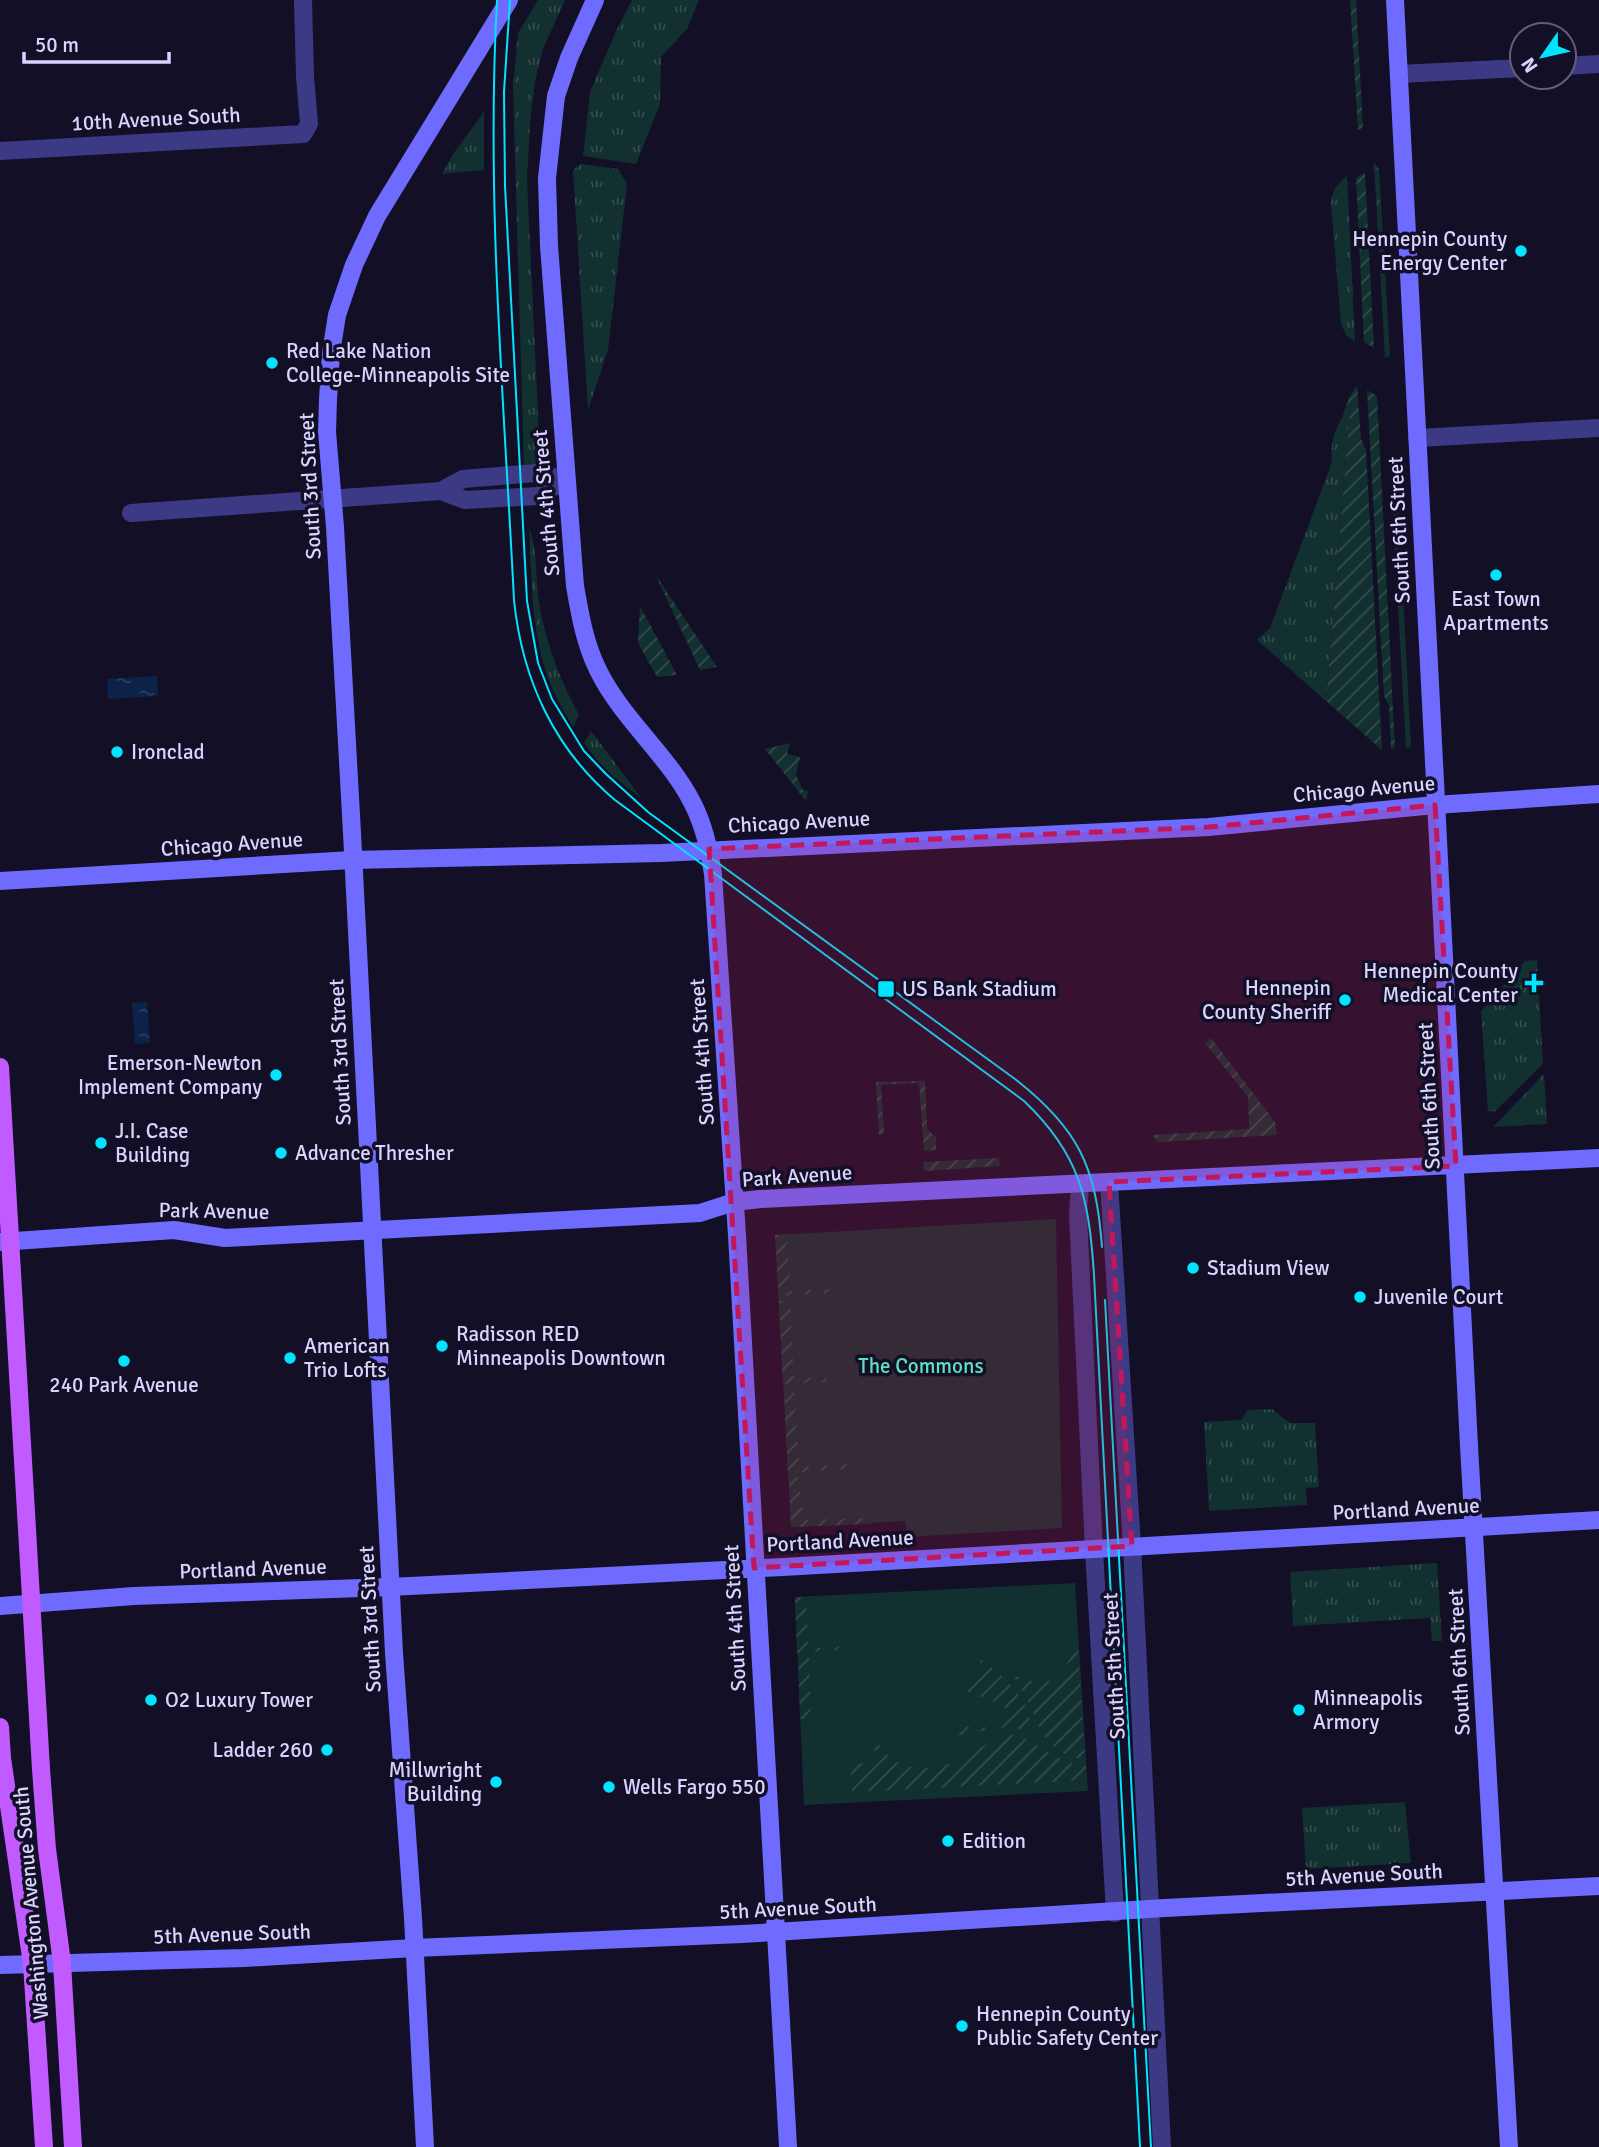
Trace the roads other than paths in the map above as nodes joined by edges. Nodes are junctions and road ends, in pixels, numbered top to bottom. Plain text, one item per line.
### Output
1 (303, 0) edge
2 (509, 0) edge
3 (595, 0) edge
4 (1395, 0) edge
5 (1599, 64) edge
6 (1578, 65) edge
7 (1508, 69) edge
8 (1399, 74) junction
9 (0, 151) edge
10 (1599, 428) edge
11 (1417, 438) junction
12 (566, 480) junction
13 (333, 499) junction
14 (131, 513) dead end
15 (1599, 794) edge
16 (1436, 805) junction
17 (709, 849) junction
18 (352, 859) junction
19 (0, 881) edge
20 (0, 1067) edge
21 (1599, 1158) edge
22 (1456, 1166) junction
23 (1109, 1182) junction
24 (1080, 1184) junction
25 (734, 1202) junction
26 (371, 1232) junction
27 (5, 1241) edge
28 (1599, 1520) edge
29 (1474, 1528) junction
30 (1132, 1546) junction
31 (1094, 1550) junction
32 (754, 1568) junction
33 (390, 1587) junction
34 (31, 1605) junction
35 (0, 1606) edge
36 (0, 1727) edge
37 (1599, 1886) edge
38 (1495, 1889) junction
39 (1150, 1909) junction
40 (1115, 1913) junction
41 (777, 1932) junction
42 (414, 1948) junction
43 (62, 1963) junction
44 (32, 1964) junction
45 (0, 1965) edge
46 (44, 2147) edge
47 (73, 2147) edge
48 (425, 2147) edge
49 (788, 2147) edge
50 (1163, 2147) edge
51 (1509, 2147) edge

1 - 9 street, 10th Avenue South
2 - 13 main road, South 3rd Street
3 - 12 main road, South 4th Street
4 - 8 main road, South 6th Street
5 - 6 street
7 - 8 street
8 - 11 main road, South 6th Street
10 - 11 street
11 - 16 main road, South 6th Street
12 - 13 street
12 - 17 main road, South 4th Street
13 - 14 street
13 - 18 main road, South 3rd Street
15 - 16 main road, Chicago Avenue
16 - 17 main road, Chicago Avenue
16 - 22 main road, South 6th Street
17 - 18 main road, Chicago Avenue
17 - 25 main road, South 4th Street
18 - 19 main road, Chicago Avenue
18 - 26 main road, South 3rd Street
20 - 27 main road, Washington Avenue South
21 - 22 main road, Park Avenue
22 - 23 main road, Park Avenue
22 - 29 main road, South 6th Street
23 - 24 main road, Park Avenue
23 - 30 street, South 5th Street
24 - 25 main road, Park Avenue
24 - 31 street, South 5th Street
25 - 26 main road, Park Avenue
25 - 32 main road, South 4th Street
26 - 27 main road, Park Avenue
26 - 33 main road, South 3rd Street
27 - 34 main road, Washington Avenue South
28 - 29 main road, Portland Avenue
29 - 30 main road, Portland Avenue
29 - 38 main road, South 6th Street
30 - 31 main road, Portland Avenue
30 - 39 street, South 5th Street
31 - 32 main road, Portland Avenue
31 - 40 street, South 5th Street
32 - 33 main road, Portland Avenue
32 - 41 main road, South 4th Street
33 - 34 main road, Portland Avenue
33 - 42 main road, South 3rd Street
34 - 35 main road, Portland Avenue
34 - 43 main road, Washington Avenue South
36 - 44 main road, Washington Avenue South
37 - 38 main road, 5th Avenue South
38 - 39 main road, 5th Avenue South
38 - 51 main road, South 6th Street
39 - 40 main road, 5th Avenue South
39 - 50 street, South 5th Street
40 - 41 main road, 5th Avenue South
41 - 42 main road, 5th Avenue South
41 - 49 main road, South 4th Street
42 - 43 main road, 5th Avenue South
42 - 48 main road, South 3rd Street
43 - 44 main road, 5th Avenue South
43 - 47 main road, Washington Avenue South
44 - 45 main road, 5th Avenue South
44 - 46 main road, Washington Avenue South

